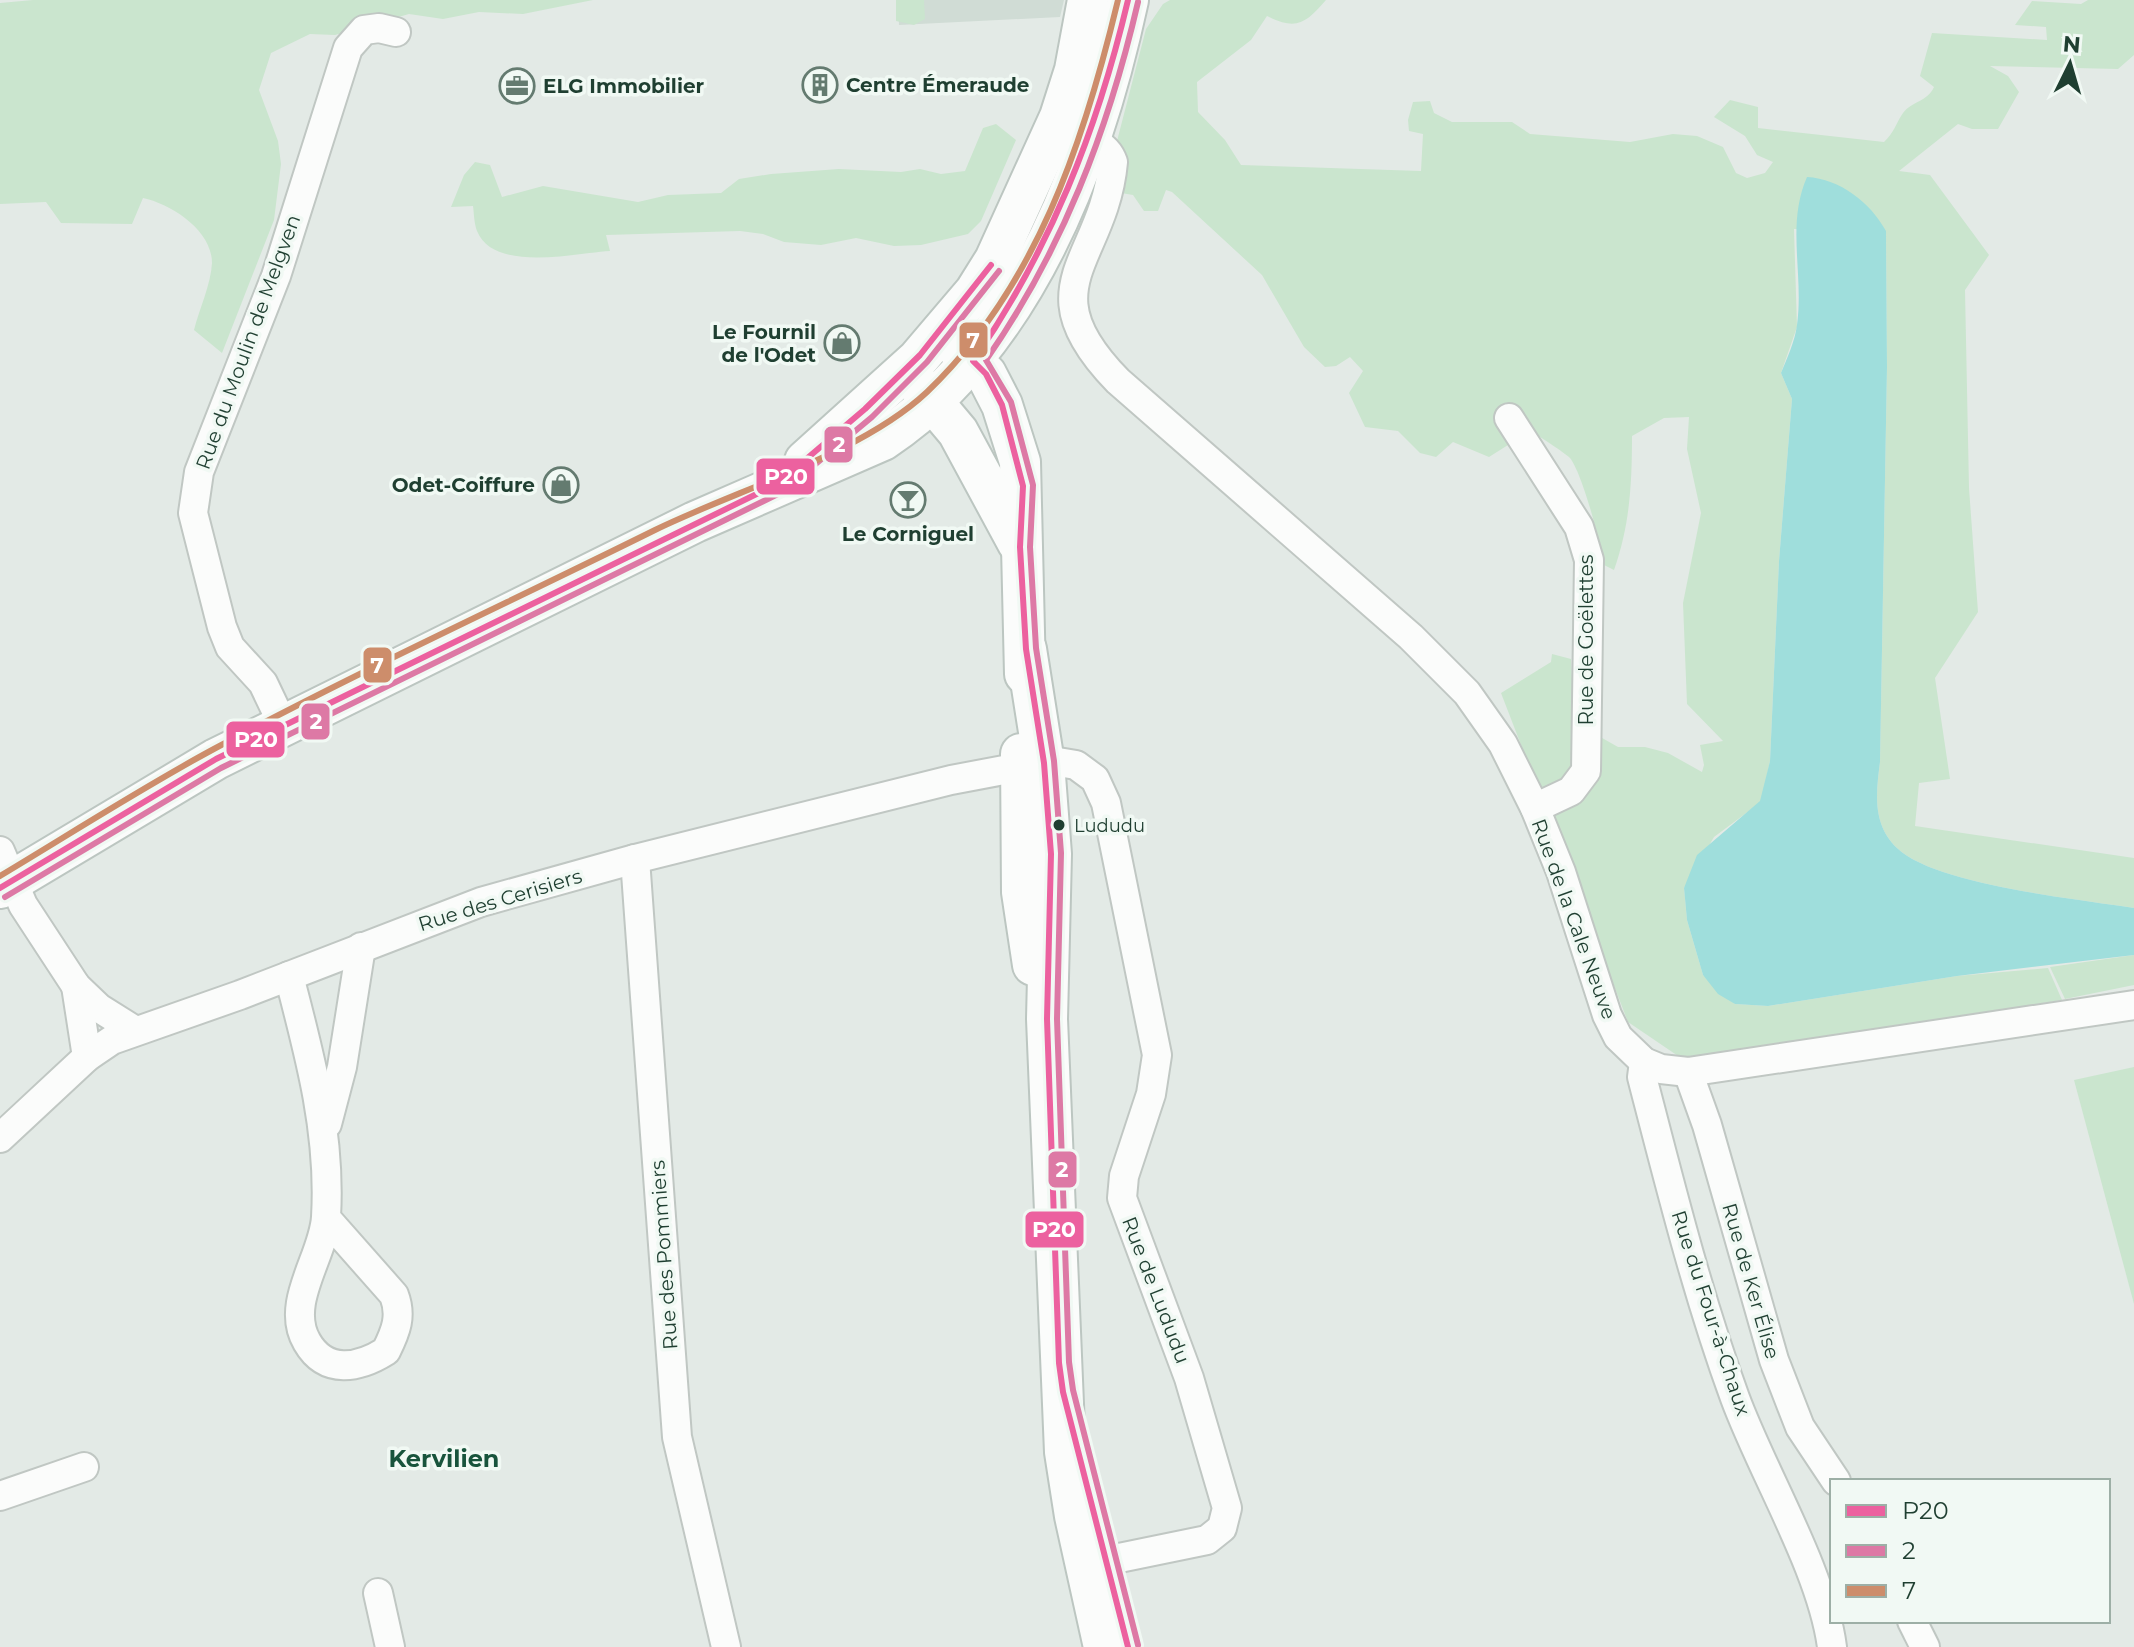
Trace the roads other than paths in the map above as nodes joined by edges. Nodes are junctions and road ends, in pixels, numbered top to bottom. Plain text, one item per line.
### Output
1 (1088, 0) edge
2 (1128, 0) edge
3 (396, 32) dead end
4 (1070, 139) junction
5 (941, 333) junction
6 (973, 361) junction
7 (905, 370) junction
8 (934, 401) junction
9 (1509, 418) dead end
10 (777, 484) junction
11 (1020, 547) junction
12 (283, 725) junction
13 (1032, 765) junction
14 (1535, 808) junction
15 (635, 859) junction
16 (5, 873) edge
17 (361, 947) junction
18 (289, 976) junction
19 (76, 986) junction
20 (2134, 1005) edge
21 (134, 1030) junction
22 (87, 1057) junction
23 (1644, 1062) junction
24 (1688, 1072) junction
25 (325, 1133) junction
26 (0, 1138) edge
27 (326, 1218) junction
28 (84, 1467) dead end
29 (1835, 1479) edge
30 (0, 1496) edge
31 (1096, 1564) junction
32 (378, 1593) dead end
33 (1913, 1623) edge
34 (387, 1646) edge
35 (726, 1647) edge
36 (1104, 1647) edge
37 (1128, 1647) edge
38 (1832, 1647) edge
39 (1925, 1647) edge

1 - 4 street
2 - 4 street
3 - 12 street, Rue du Moulin de Melgven
4 - 5 street
4 - 6 street
4 - 14 street, Rue de la Cale Neuve
5 - 6 street
5 - 7 street
6 - 8 street
6 - 11 street
7 - 8 street
7 - 10 street
8 - 10 street
8 - 11 street
9 - 14 street, Rue de Goëlettes
10 - 12 street
11 - 13 street
12 - 16 street
13 - 15 street, Rue des Cerisiers
13 - 31 street
13 - 31 street, Rue de Lududu
14 - 23 street, Rue de la Cale Neuve
15 - 17 street, Rue des Cerisiers
15 - 35 street, Rue des Pommiers
16 - 19 street
17 - 18 street, Rue des Cerisiers
17 - 25 street
18 - 21 street, Rue des Cerisiers
18 - 25 street
19 - 21 street
19 - 22 street
20 - 24 street
21 - 22 street, Rue des Cerisiers
22 - 26 street, Rue des Cerisiers
23 - 24 street
23 - 38 street, Rue du Four-à-Chaux
24 - 29 street, Rue de Ker Élise
25 - 27 street
27 - 27 street
28 - 30 street
31 - 36 street
31 - 37 street
32 - 34 street
33 - 39 street

